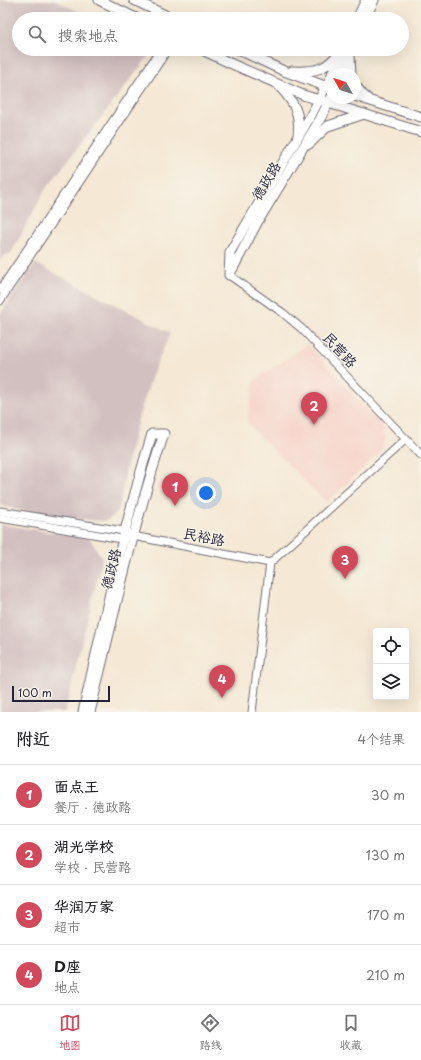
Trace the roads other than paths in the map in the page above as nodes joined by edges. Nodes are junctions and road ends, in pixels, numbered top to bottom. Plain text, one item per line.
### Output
1 (100, 0) edge
2 (134, 0) edge
3 (366, 0) edge
4 (374, 0) edge
5 (124, 12) edge
6 (159, 12) edge
7 (360, 12) edge
8 (368, 12) edge
9 (155, 56) edge
10 (163, 56) edge
11 (215, 56) edge
12 (252, 56) edge
13 (336, 56) edge
14 (340, 56) edge
15 (349, 56) edge
16 (351, 56) edge
17 (335, 68) edge
18 (343, 68) edge
19 (350, 68) edge
20 (284, 71) junction
21 (277, 84) junction
22 (325, 87) edge
23 (325, 92) edge
24 (361, 92) edge
25 (361, 98) edge
26 (319, 99) junction
27 (325, 100) edge
28 (370, 100) junction
29 (328, 104) edge
30 (340, 104) edge
31 (364, 114) junction
32 (421, 117) edge
33 (421, 132) edge
34 (298, 138) junction
35 (298, 154) junction
36 (229, 275) junction
37 (0, 290) edge
38 (0, 301) edge
39 (406, 439) junction
40 (421, 455) edge
41 (0, 511) edge
42 (0, 518) edge
43 (123, 535) junction
44 (133, 536) junction
45 (270, 563) junction
46 (83, 712) edge
47 (90, 712) edge
48 (252, 712) edge

1 - 5 main road
2 - 6 main road
3 - 7 main road
4 - 8 main road
9 - 37 street
10 - 38 street
11 - 21 main road
12 - 20 main road
13 - 20 main road
14 - 17 main road
15 - 18 main road
16 - 19 main road
20 - 22 main road
21 - 26 main road
21 - 34 main road
23 - 26 main road, 德政路
24 - 28 main road
25 - 28 main road
26 - 27 main road
26 - 34 main road, 德政路
28 - 32 main road
29 - 35 main road, 德政路
30 - 31 main road
31 - 33 main road
31 - 35 main road
34 - 36 main road, 德政路
35 - 36 main road, 德政路
36 - 39 street, 民营路
39 - 40 street, 民营路
39 - 45 street
41 - 43 street
42 - 43 street
43 - 44 street, 民裕路
43 - 44 main road, 德政路
43 - 46 main road, 德政路
44 - 45 street, 民裕路
44 - 47 main road, 德政路
45 - 48 street

